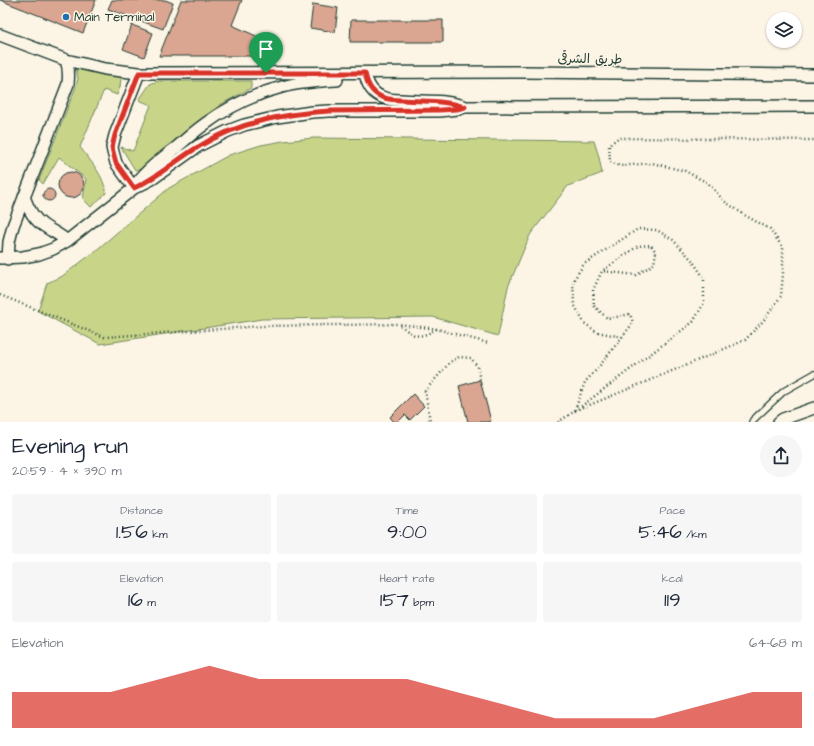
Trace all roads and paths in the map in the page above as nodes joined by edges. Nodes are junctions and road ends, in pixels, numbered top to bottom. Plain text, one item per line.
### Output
1 (0, 35) edge
2 (66, 60) junction
3 (139, 73) junction
4 (365, 73) junction
5 (814, 75) edge
6 (814, 106) edge
7 (465, 107) junction
8 (814, 140) edge
9 (134, 188) junction
10 (24, 197) junction
11 (67, 241) junction
12 (4, 259) edge
13 (602, 271) junction
14 (0, 295) edge
15 (399, 324) junction
16 (437, 329) junction
17 (622, 337) junction
18 (488, 342) dead end
19 (814, 374) edge
20 (480, 380) dead end
21 (814, 408) edge
22 (575, 411) junction
23 (428, 422) edge
24 (558, 422) edge
25 (752, 422) edge
26 (779, 422) edge

1 - 2 street
2 - 3 street
2 - 10 street
3 - 4 street
3 - 9 street
4 - 5 street, طريق الشرقى
4 - 7 street
4 - 9 street
6 - 7 street
7 - 9 street
8 - 22 path
9 - 11 street
10 - 11 street
10 - 12 street
11 - 12 street
13 - 13 path
13 - 17 path
14 - 15 path
15 - 16 path
15 - 16 path
16 - 18 path
17 - 22 path
17 - 22 path
19 - 25 lane
20 - 23 path
21 - 26 street
22 - 24 path

